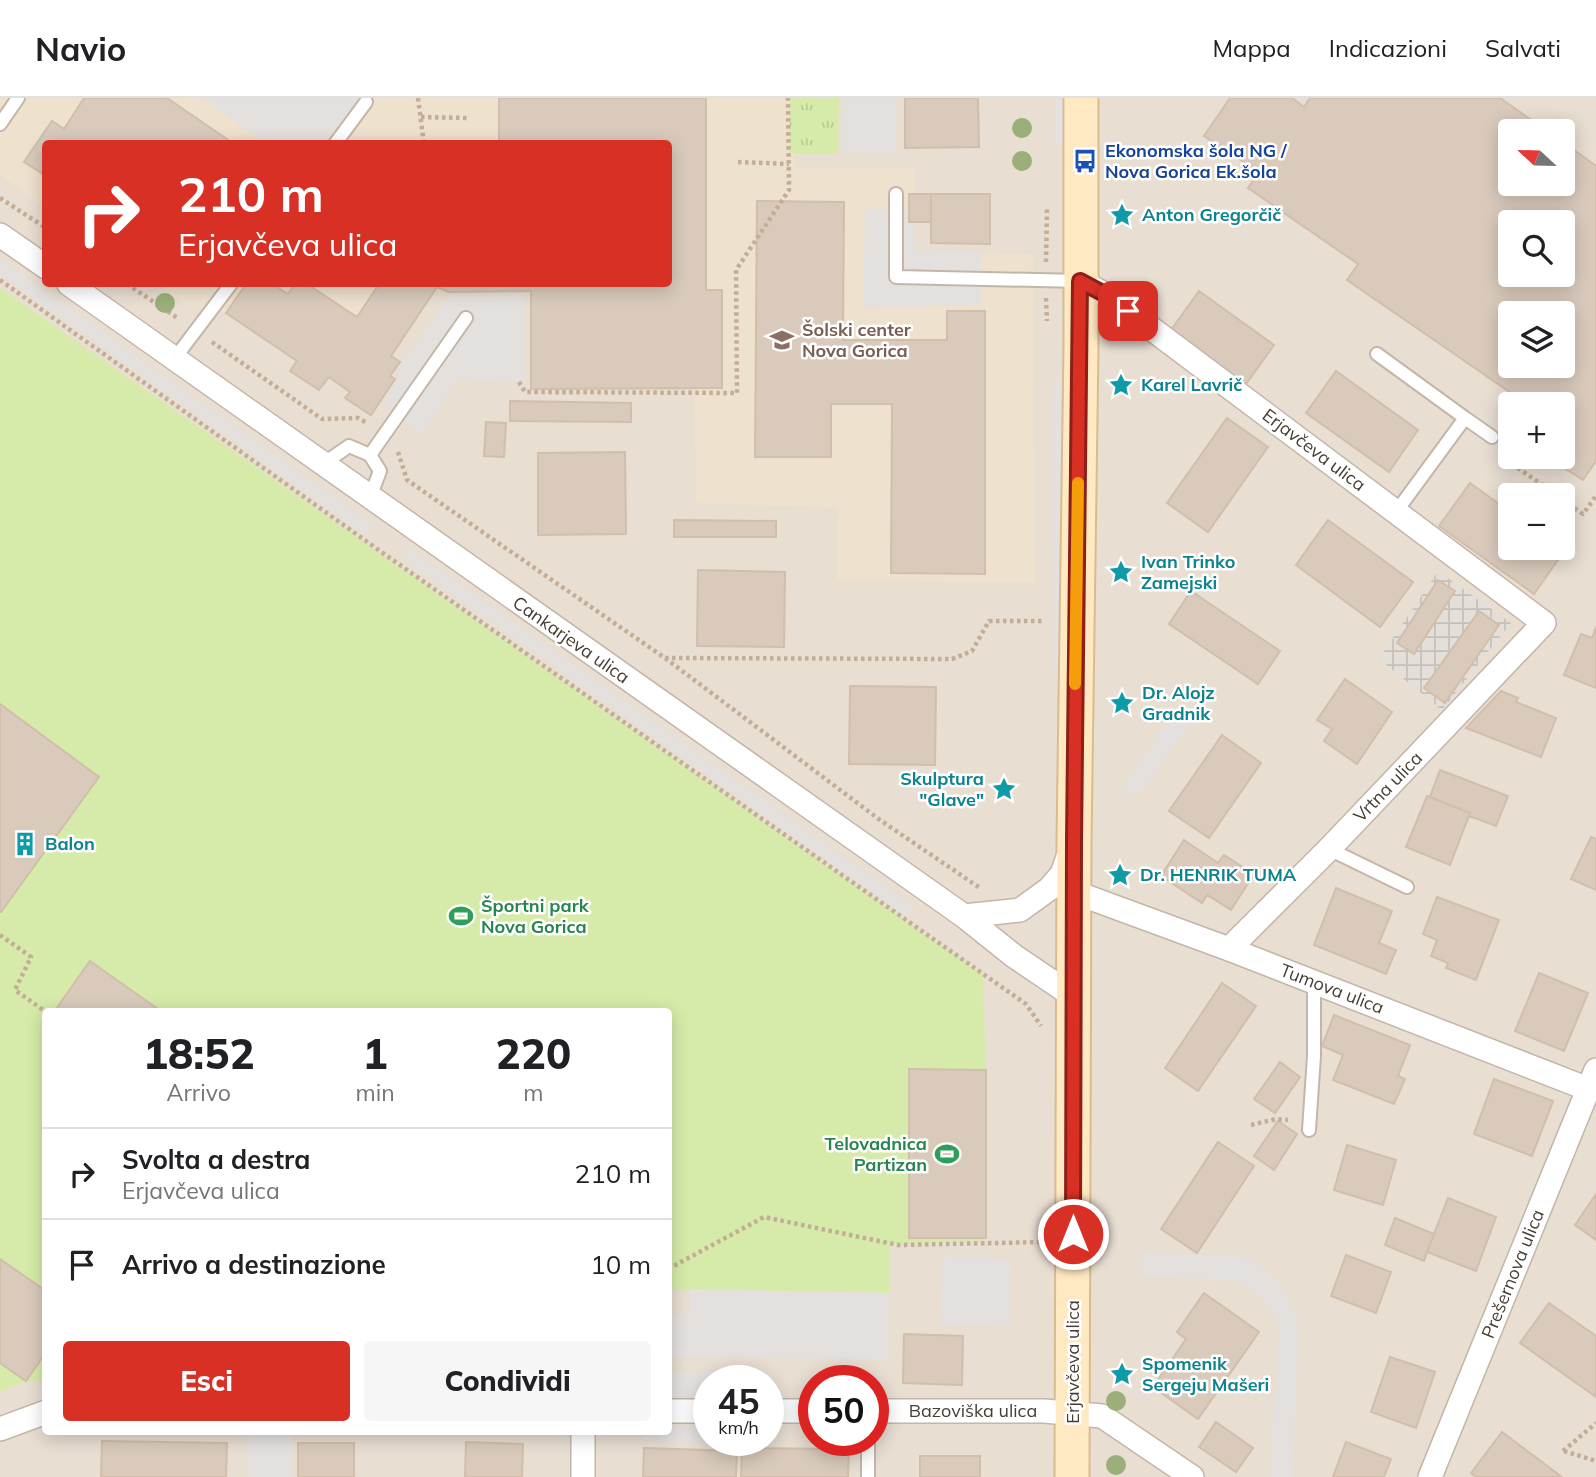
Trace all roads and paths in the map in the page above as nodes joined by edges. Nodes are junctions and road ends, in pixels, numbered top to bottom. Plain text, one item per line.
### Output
1 (18, 98) edge
2 (418, 98) edge
3 (788, 98) edge
4 (1081, 98) edge
5 (366, 102) dead end
6 (421, 117) junction
7 (467, 118) dead end
8 (0, 124) edge
9 (338, 140) edge
10 (424, 140) edge
11 (738, 162) dead end
12 (789, 164) junction
13 (896, 194) dead end
14 (1047, 195) dead end
15 (0, 198) edge
16 (42, 225) edge
17 (0, 235) edge
18 (42, 264) edge
19 (0, 280) edge
20 (1046, 281) junction
21 (1080, 281) junction
22 (73, 287) edge
23 (132, 287) edge
24 (229, 287) edge
25 (466, 318) dead end
26 (196, 330) junction
27 (1047, 334) dead end
28 (1377, 354) dead end
29 (175, 358) junction
30 (519, 382) dead end
31 (1465, 418) junction
32 (384, 435) junction
33 (1492, 437) joint
34 (370, 455) junction
35 (323, 464) junction
36 (1540, 483) edge
37 (1596, 496) edge
38 (370, 497) junction
39 (1575, 508) edge
40 (1396, 512) junction
41 (1545, 623) joint
42 (1044, 634) dead end
43 (665, 658) junction
44 (1074, 841) junction
45 (1329, 849) junction
46 (1407, 887) dead end
47 (989, 891) dead end
48 (1074, 892) junction
49 (964, 916) junction
50 (0, 935) edge
51 (1229, 949) junction
52 (1314, 982) junction
53 (1073, 996) junction
54 (1026, 1004) dead end
55 (42, 1009) edge
56 (1592, 1079) edge
57 (1251, 1125) dead end
58 (1309, 1125) joint
59 (1044, 1242) dead end
60 (672, 1267) edge
61 (672, 1411) edge
62 (693, 1411) edge
63 (889, 1411) edge
64 (42, 1413) edge
65 (1073, 1414) junction
66 (1596, 1423) edge
67 (0, 1429) edge
68 (583, 1435) edge
69 (868, 1456) edge
70 (1596, 1461) edge
71 (583, 1477) edge
72 (868, 1477) edge
73 (1072, 1477) edge
74 (1192, 1477) edge
75 (1430, 1477) edge

1 - 8 lane
2 - 6 path
3 - 12 path
4 - 21 main road, Erjavčeva ulica
5 - 9 lane
6 - 7 path
6 - 10 path
11 - 12 path
12 - 30 path
13 - 20 lane
14 - 20 path
15 - 16 path
17 - 18 street
19 - 54 path
20 - 21 lane
20 - 27 path
21 - 40 street, Erjavčeva ulica
21 - 44 main road, Erjavčeva ulica
22 - 29 street, Cankarjeva ulica
23 - 26 path
24 - 26 lane
25 - 32 lane
26 - 29 lane
26 - 32 path
28 - 31 lane
29 - 35 street, Cankarjeva ulica
31 - 33 lane
31 - 40 lane
32 - 34 lane
32 - 43 path
33 - 36 path
34 - 35 lane
34 - 38 lane
35 - 38 street, Cankarjeva ulica
37 - 39 path
38 - 49 street, Cankarjeva ulica
40 - 41 street, Erjavčeva ulica
41 - 45 street, Vrtna ulica
42 - 43 path
43 - 47 path
44 - 48 main road, Erjavčeva ulica
44 - 49 street
45 - 46 lane
45 - 51 street, Vrtna ulica
48 - 51 street, Tumova ulica
48 - 53 main road, Erjavčeva ulica
49 - 53 street, Cankarjeva ulica
50 - 55 path
51 - 52 street, Tumova ulica
52 - 56 street, Tumova ulica
52 - 58 lane
53 - 65 main road, Erjavčeva ulica
56 - 75 street, Prešernova ulica
57 - 58 path
59 - 60 path
61 - 62 street
63 - 65 street, Bazoviška ulica
64 - 67 street
65 - 73 main road, Erjavčeva ulica
65 - 74 street, Bazoviška ulica
66 - 70 path
68 - 71 street
69 - 72 lane

